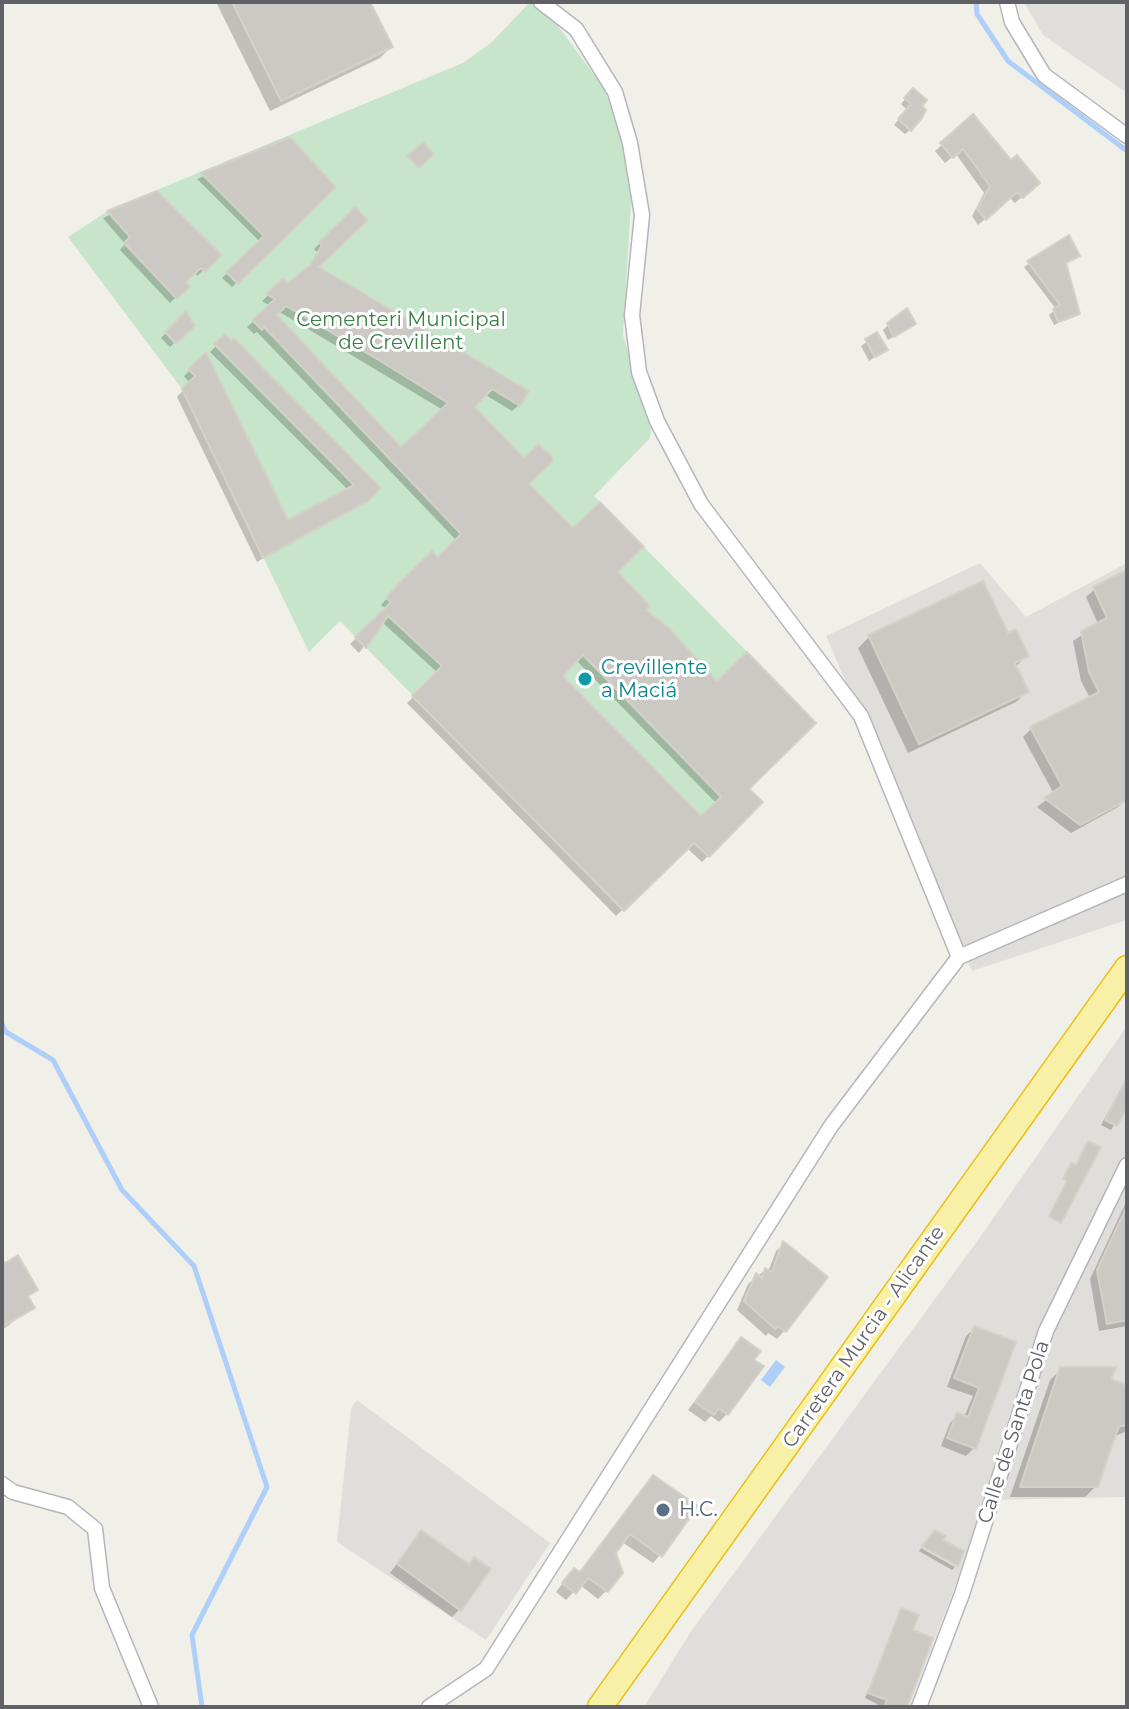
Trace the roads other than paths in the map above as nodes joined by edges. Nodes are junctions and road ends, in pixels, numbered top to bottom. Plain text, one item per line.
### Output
1 (541, 2) edge
2 (1007, 2) edge
3 (1127, 136) edge
4 (1127, 884) edge
5 (959, 957) junction
6 (1127, 968) edge
7 (1127, 1165) edge
8 (2, 1484) edge
9 (151, 1707) edge
10 (429, 1707) edge
11 (600, 1707) edge
12 (919, 1707) edge

1 - 5 street
2 - 3 street
4 - 5 street
5 - 10 street
6 - 11 highway, Carretera Murcia - Alicante
7 - 12 street, Calle de Santa Pola
8 - 9 street

